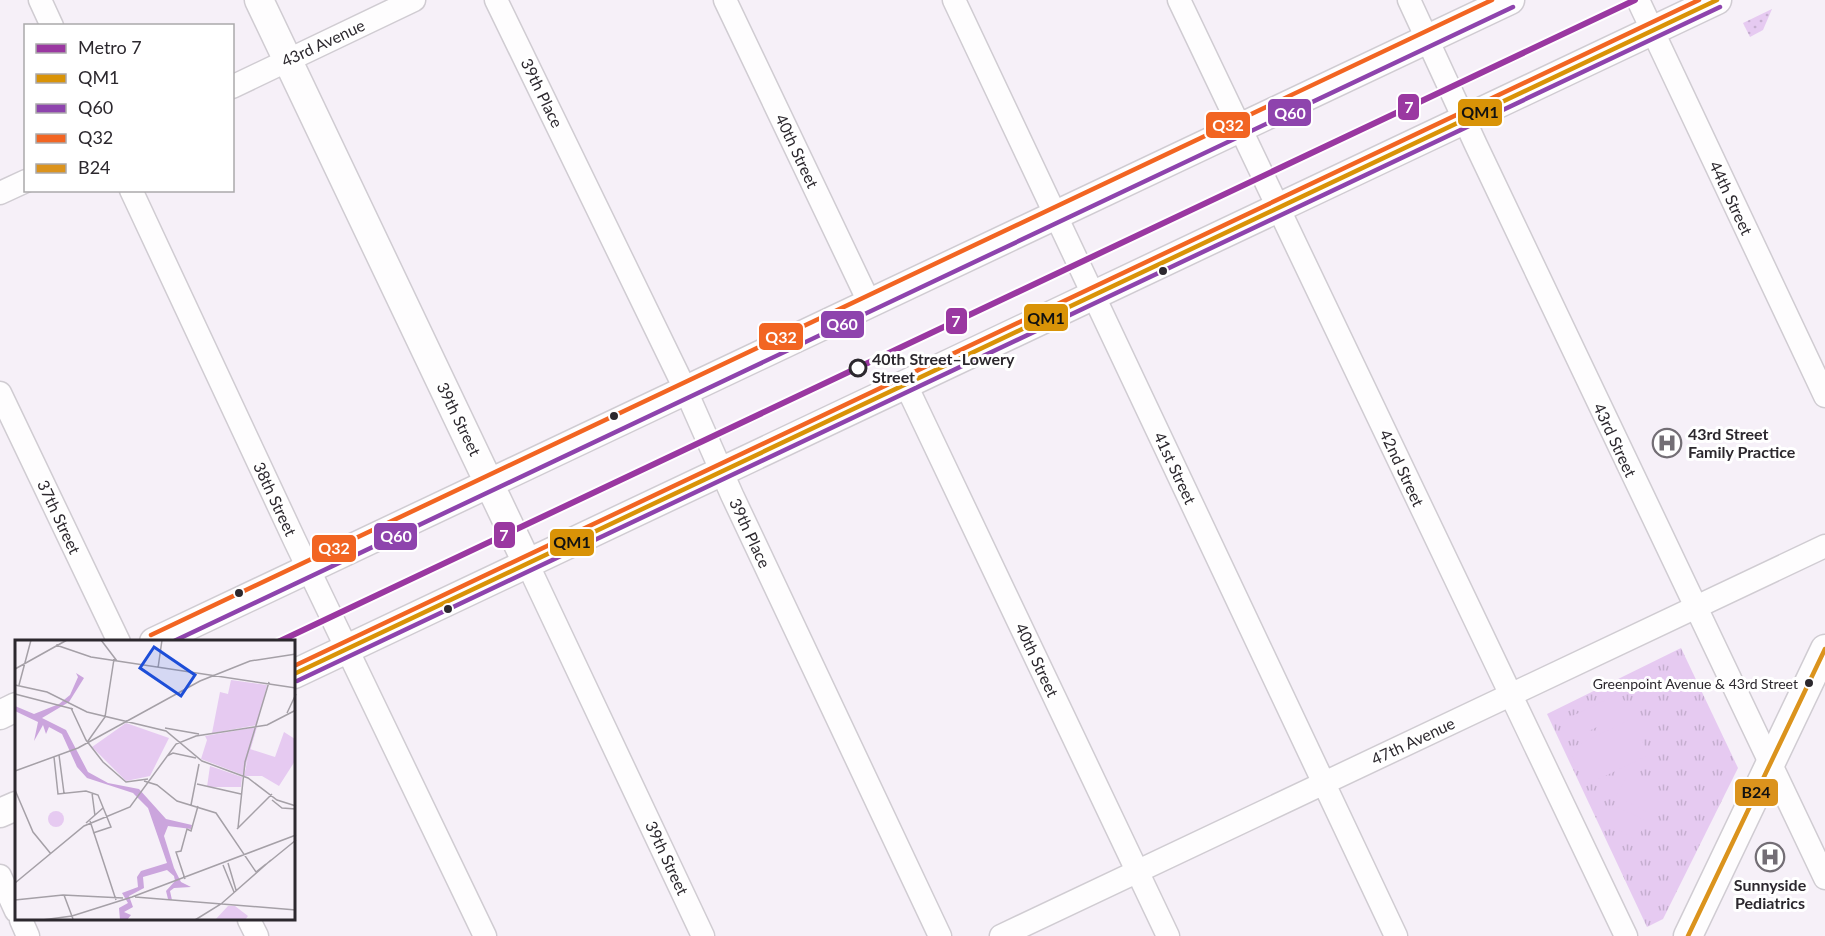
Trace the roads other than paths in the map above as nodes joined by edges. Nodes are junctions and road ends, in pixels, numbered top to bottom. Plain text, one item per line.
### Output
1 (40, 0) edge
2 (259, 0) edge
3 (414, 0) edge
4 (496, 0) edge
5 (725, 0) edge
6 (954, 0) edge
7 (1179, 0) edge
8 (1410, 0) edge
9 (1509, 0) edge
10 (1638, 0) edge
11 (1717, 0) edge
12 (51, 24) edge
13 (1652, 31) junction
14 (1427, 39) junction
15 (288, 60) junction
16 (234, 86) edge
17 (1465, 120) junction
18 (1240, 128) junction
19 (24, 182) edge
20 (132, 192) edge
21 (0, 193) edge
22 (1279, 208) junction
23 (1056, 213) junction
24 (1094, 296) junction
25 (869, 303) junction
26 (906, 385) junction
27 (686, 391) junction
28 (0, 393) edge
29 (1825, 396) edge
30 (721, 472) junction
31 (490, 483) junction
32 (1825, 546) edge
33 (527, 564) junction
34 (310, 569) junction
35 (1695, 607) junction
36 (118, 640) edge
37 (158, 640) edge
38 (348, 648) junction
39 (1825, 649) edge
40 (296, 673) edge
41 (1510, 694) junction
42 (15, 708) edge
43 (0, 715) edge
44 (1771, 764) junction
45 (1323, 783) junction
46 (15, 806) edge
47 (0, 813) edge
48 (1137, 871) junction
49 (0, 876) edge
50 (1825, 878) edge
51 (15, 909) edge
52 (21, 921) edge
53 (250, 921) edge
54 (28, 936) edge
55 (257, 936) edge
56 (485, 936) edge
57 (703, 936) edge
58 (940, 936) edge
59 (1001, 936) edge
60 (1168, 936) edge
61 (1396, 936) edge
62 (1626, 936) edge
63 (1688, 936) edge

1 - 12 street
2 - 15 main road, 39th Street
3 - 15 street, 43rd Avenue
4 - 27 street, 39th Place
5 - 25 street, 40th Street
6 - 23 street, 41st Street
7 - 18 street, 42nd Street
8 - 14 street, 43rd Street
9 - 14 main road
10 - 13 street, 44th Street
11 - 13 main road
13 - 17 main road
13 - 29 street, 44th Street
14 - 17 street, 43rd Street
14 - 18 main road
15 - 16 street, 43rd Avenue
15 - 31 main road, 39th Street
17 - 22 main road
17 - 35 street, 43rd Street
18 - 22 street, 42nd Street
18 - 23 main road
19 - 21 street
20 - 34 street, 38th Street
22 - 24 main road
22 - 41 street, 42nd Street
23 - 24 street, 41st Street
23 - 25 main road
24 - 26 main road
24 - 45 street, 41st Street
25 - 27 main road
26 - 30 main road
26 - 48 street, 40th Street
27 - 30 street, 39th Place
27 - 31 main road
28 - 36 street, 37th Street
30 - 33 main road
30 - 58 street, 39th Place
31 - 33 main road, 39th Street
31 - 34 main road
32 - 35 street, 47th Avenue
33 - 38 main road
33 - 57 street, 39th Street
34 - 37 main road
34 - 38 street, 38th Street
35 - 41 street, 47th Avenue
35 - 44 street, 43rd Street
38 - 40 main road
38 - 56 street, 38th Street
39 - 44 main road
41 - 45 street, 47th Avenue
41 - 62 street, 42nd Street
42 - 43 main road
44 - 50 street, 43rd Street
44 - 63 main road
45 - 48 street, 47th Avenue
45 - 61 street, 41st Street
46 - 47 main road
48 - 59 street, 47th Avenue
48 - 60 street, 40th Street
49 - 51 street
52 - 54 street
53 - 55 street

